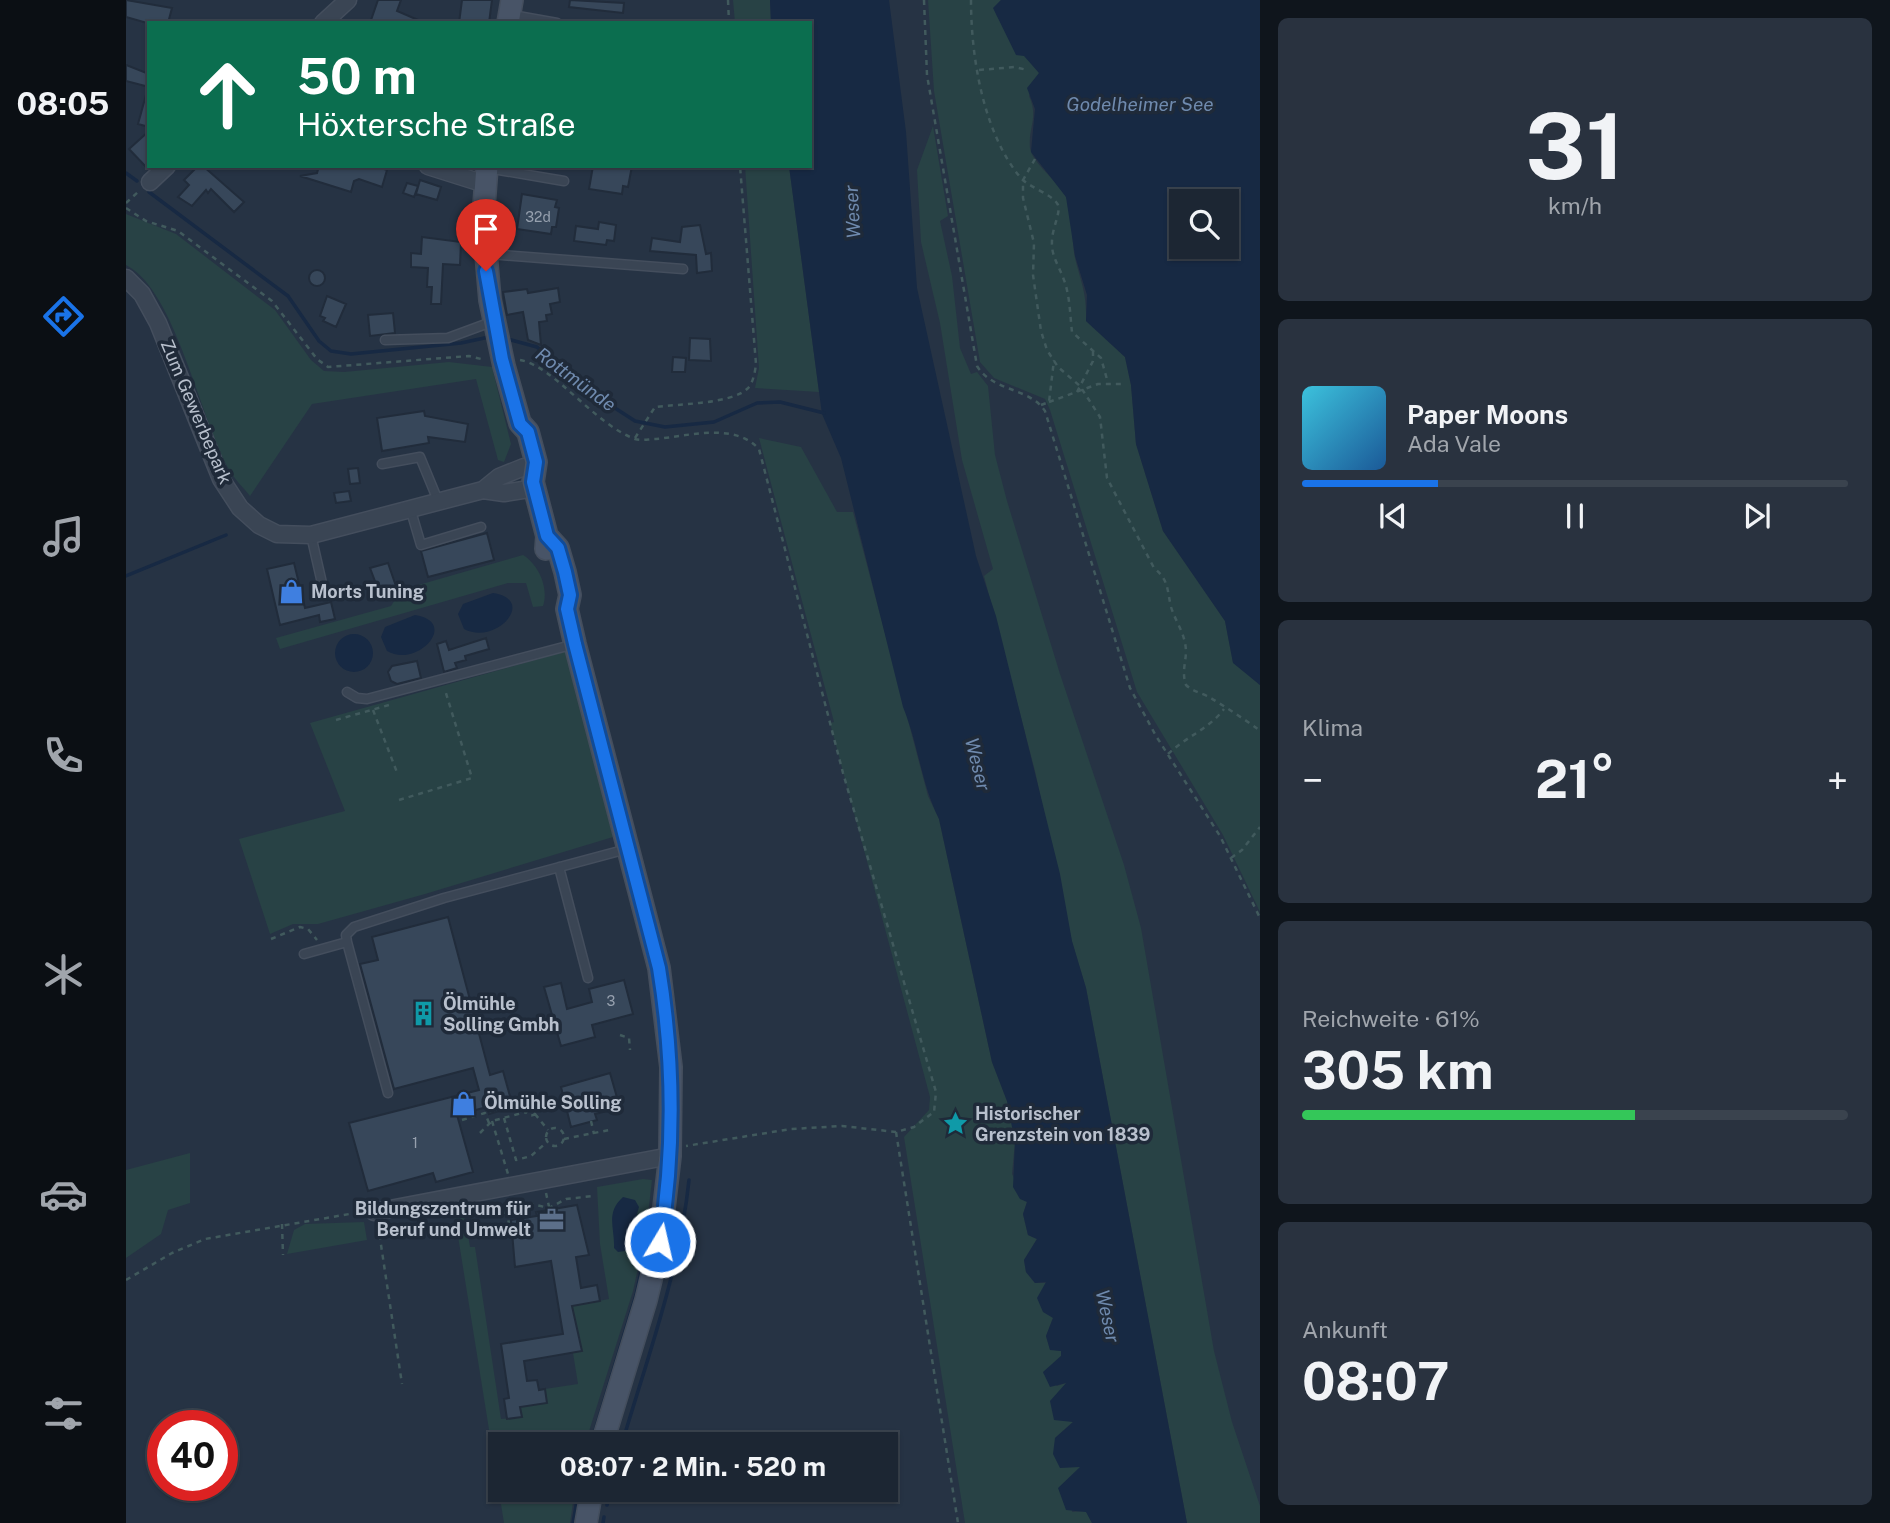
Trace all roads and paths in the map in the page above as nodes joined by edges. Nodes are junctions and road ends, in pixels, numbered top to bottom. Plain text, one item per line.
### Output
1 (348, 0) edge
2 (728, 0) edge
3 (924, 0) edge
4 (971, 0) edge
5 (510, 13) edge
6 (325, 21) edge
7 (548, 21) edge
8 (729, 21) edge
9 (979, 69) junction
10 (1027, 70) dead end
11 (1035, 159) dead end
12 (165, 168) edge
13 (445, 168) edge
14 (740, 168) edge
15 (486, 173) edge
16 (1023, 180) junction
17 (564, 181) dead end
18 (150, 182) joint
19 (126, 203) edge
20 (486, 254) junction
21 (683, 269) dead end
22 (126, 278) edge
23 (495, 325) junction
24 (385, 340) dead end
25 (1093, 349) junction
26 (1054, 360) junction
27 (1108, 383) junction
28 (1122, 384) dead end
29 (1080, 386) junction
30 (1083, 391) junction
31 (1076, 392) junction
32 (1049, 402) junction
33 (1041, 405) junction
34 (382, 464) dead end
35 (531, 479) junction
36 (484, 490) junction
37 (439, 503) junction
38 (411, 511) junction
39 (481, 527) dead end
40 (311, 536) junction
41 (324, 592) dead end
42 (575, 644) junction
43 (445, 689) dead end
44 (347, 692) dead end
45 (1224, 709) junction
46 (336, 720) dead end
47 (1260, 731) edge
48 (1168, 754) junction
49 (398, 775) dead end
50 (399, 800) dead end
51 (1260, 827) edge
52 (630, 848) junction
53 (1231, 858) junction
54 (559, 867) junction
55 (1260, 918) edge
56 (271, 939) dead end
57 (346, 942) junction
58 (323, 949) junction
59 (304, 954) dead end
60 (588, 978) dead end
61 (620, 1035) dead end
62 (630, 1050) dead end
63 (388, 1093) dead end
64 (565, 1101) dead end
65 (537, 1109) junction
66 (472, 1111) dead end
67 (526, 1112) junction
68 (535, 1114) junction
69 (474, 1116) junction
70 (504, 1118) junction
71 (462, 1120) dead end
72 (591, 1121) dead end
73 (490, 1122) junction
74 (548, 1130) junction
75 (609, 1130) dead end
76 (896, 1132) junction
77 (480, 1133) dead end
78 (594, 1134) junction
79 (564, 1139) junction
80 (547, 1142) junction
81 (670, 1152) junction
82 (544, 1181) junction
83 (511, 1187) junction
84 (593, 1196) dead end
85 (550, 1209) junction
86 (375, 1212) junction
87 (508, 1212) junction
88 (500, 1214) dead end
89 (282, 1224) junction
90 (481, 1232) dead end
91 (283, 1255) dead end
92 (126, 1280) edge
93 (402, 1384) dead end
94 (606, 1432) edge
95 (590, 1502) edge
96 (586, 1523) edge
97 (958, 1523) edge

1 - 6 street
2 - 8 path
3 - 33 path
4 - 9 path
5 - 7 lane
9 - 10 path
9 - 16 path
11 - 16 path
12 - 18 street
13 - 15 street
14 - 76 path
15 - 17 lane
15 - 20 street
16 - 25 path
16 - 26 path
18 - 19 path
20 - 21 lane
20 - 23 street
22 - 40 street, Zum Gewerbepark
23 - 24 lane
23 - 35 street
25 - 27 path
25 - 29 path
26 - 29 path
26 - 32 path
27 - 28 path
27 - 30 path
29 - 30 path
29 - 31 path
30 - 31 path
30 - 45 path
31 - 32 path
32 - 33 path
33 - 48 path
34 - 37 lane
35 - 36 street, Zum Gewerbepark
35 - 36 street, Zum Gewerbepark
35 - 42 street
36 - 37 street, Zum Gewerbepark
37 - 38 street, Zum Gewerbepark
38 - 39 lane
38 - 40 street, Zum Gewerbepark
40 - 41 lane
42 - 44 lane
42 - 52 street
43 - 50 path
45 - 47 path
45 - 48 path
46 - 49 path
48 - 53 path
51 - 53 path
52 - 54 lane
52 - 81 street
53 - 55 path
54 - 57 lane
54 - 60 lane
56 - 58 path
57 - 58 lane
57 - 63 lane
58 - 59 lane
61 - 62 path
64 - 65 path
65 - 67 path
65 - 68 path
66 - 69 path
67 - 68 path
67 - 70 path
68 - 74 path
69 - 71 path
69 - 73 path
70 - 73 path
70 - 80 path
72 - 78 path
73 - 77 path
73 - 83 path
74 - 79 path
74 - 80 path
75 - 78 path
76 - 81 path
76 - 97 path
78 - 79 path
79 - 80 path
81 - 82 street
81 - 94 street
82 - 83 street
82 - 85 path
83 - 86 street
84 - 85 path
85 - 87 path
86 - 89 path
86 - 93 path
87 - 88 path
87 - 90 path
89 - 91 path
89 - 92 path
95 - 96 street

